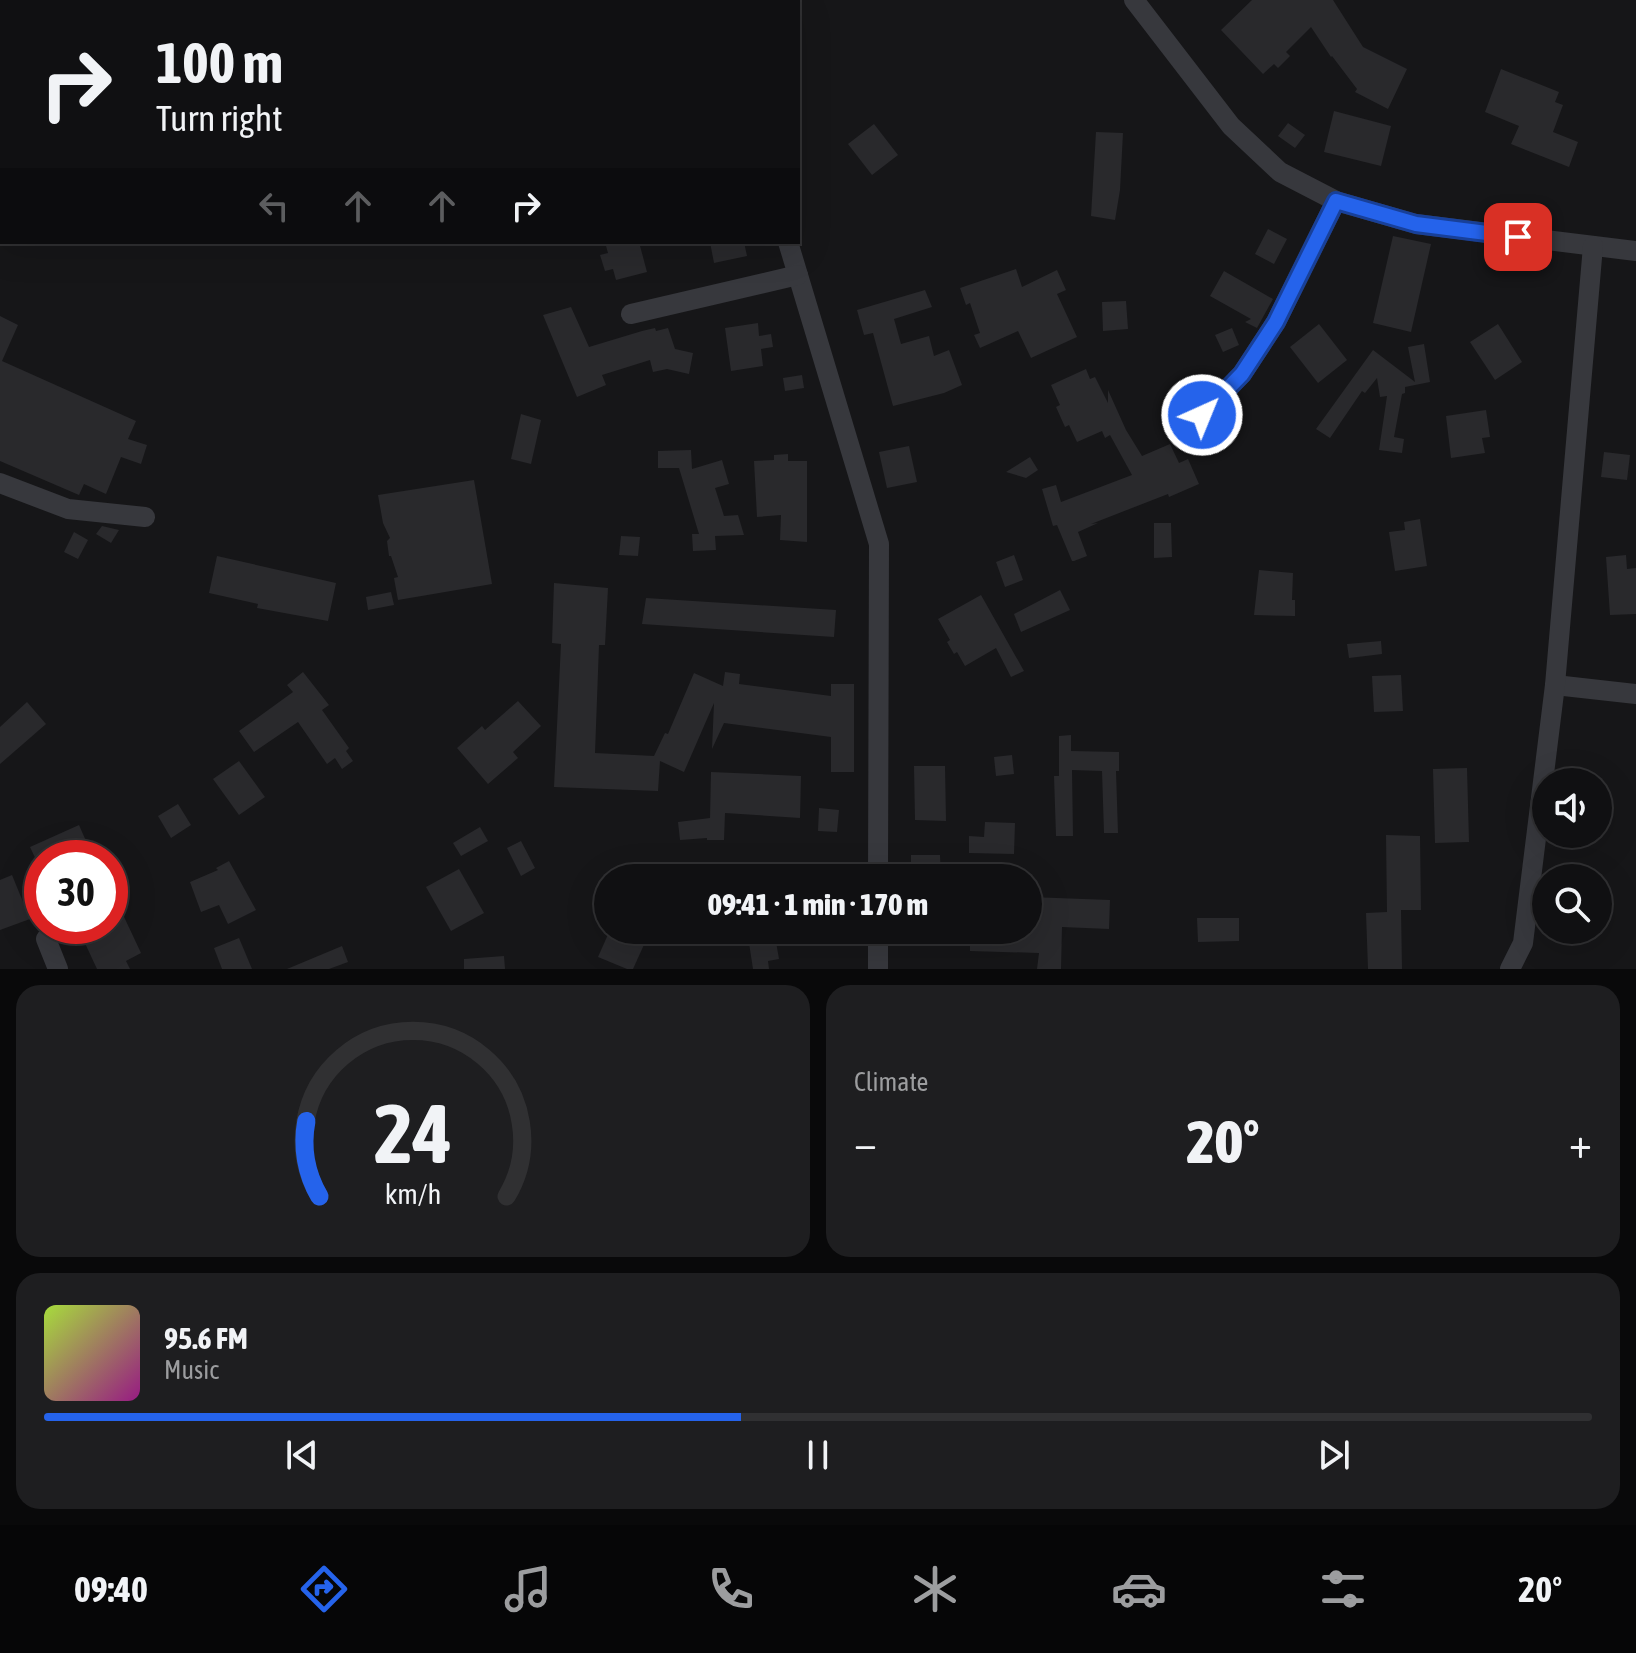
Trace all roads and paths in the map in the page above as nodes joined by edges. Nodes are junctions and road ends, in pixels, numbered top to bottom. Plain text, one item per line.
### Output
1 (1134, 0) edge
2 (1336, 201) junction
3 (789, 244) edge
4 (1593, 246) junction
5 (1636, 251) edge
6 (798, 275) junction
7 (631, 314) dead end
8 (1202, 415) dead end
9 (0, 483) edge
10 (145, 517) dead end
11 (1555, 685) junction
12 (1636, 694) edge
13 (878, 864) edge
14 (48, 944) edge
15 (878, 944) edge
16 (58, 969) edge
17 (878, 969) edge
18 (1510, 969) edge

1 - 2 street
2 - 4 street
2 - 8 street
3 - 6 street
4 - 5 street
4 - 11 street
6 - 7 street
6 - 13 street
9 - 10 street
11 - 12 street
11 - 18 street
14 - 16 street
15 - 17 street

